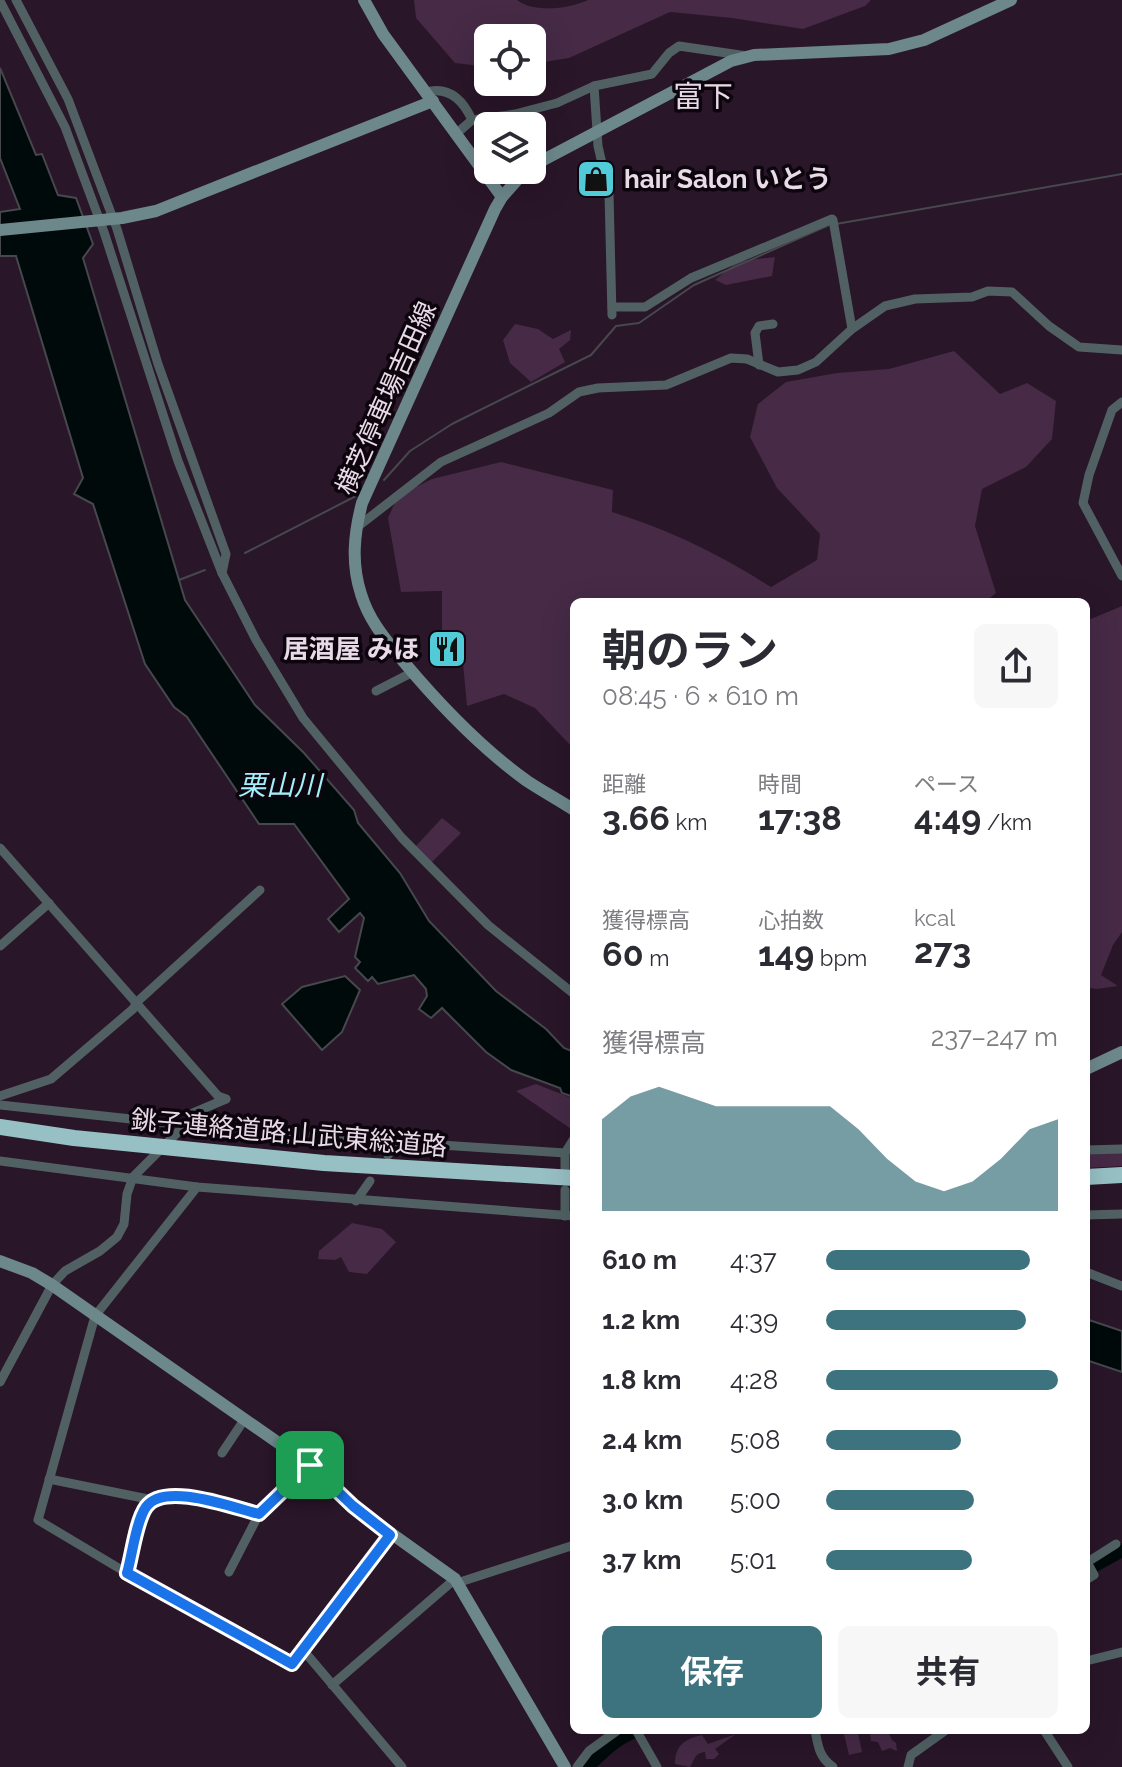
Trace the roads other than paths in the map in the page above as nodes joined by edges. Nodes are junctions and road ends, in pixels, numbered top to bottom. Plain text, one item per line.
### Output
1 (16, 0) edge
2 (364, 0) edge
3 (1011, 0) edge
4 (0, 1) edge
5 (747, 56) junction
6 (594, 86) junction
7 (429, 97) junction
8 (472, 120) junction
9 (597, 130) junction
10 (456, 134) junction
11 (546, 158) edge
12 (514, 184) edge
13 (502, 197) junction
14 (0, 230) edge
15 (773, 324) dead end
16 (852, 329) junction
17 (1122, 350) edge
18 (759, 365) junction
19 (1122, 402) edge
20 (356, 528) junction
21 (1120, 570) edge
22 (222, 573) junction
23 (413, 672) junction
24 (376, 691) dead end
25 (570, 807) edge
26 (0, 848) edge
27 (260, 890) dead end
28 (49, 903) junction
29 (0, 946) edge
30 (570, 991) edge
31 (137, 1002) junction
32 (1122, 1052) edge
33 (1090, 1067) edge
34 (0, 1096) edge
35 (0, 1105) edge
36 (184, 1126) junction
37 (0, 1127) edge
38 (397, 1143) junction
39 (570, 1145) edge
40 (1122, 1149) edge
41 (1090, 1150) edge
42 (565, 1153) junction
43 (388, 1155) dead end
44 (0, 1161) edge
45 (1122, 1175) edge
46 (133, 1177) junction
47 (1090, 1177) edge
48 (568, 1179) edge
49 (370, 1181) dead end
50 (197, 1187) junction
51 (356, 1201) junction
52 (1122, 1214) edge
53 (1090, 1215) edge
54 (570, 1216) edge
55 (0, 1261) edge
56 (1090, 1274) edge
57 (52, 1285) junction
58 (1122, 1286) edge
59 (95, 1316) junction
60 (0, 1382) edge
61 (244, 1420) junction
62 (222, 1453) dead end
63 (310, 1465) junction
64 (49, 1479) junction
65 (153, 1500) junction
66 (259, 1514) junction
67 (390, 1535) junction
68 (1116, 1544) dead end
69 (570, 1546) edge
70 (1090, 1560) edge
71 (229, 1572) dead end
72 (127, 1573) junction
73 (456, 1581) junction
74 (304, 1651) junction
75 (1122, 1652) edge
76 (1090, 1660) edge
77 (332, 1685) junction
78 (612, 1734) edge
79 (638, 1734) edge
80 (816, 1734) edge
81 (940, 1734) edge
82 (1047, 1734) edge
83 (402, 1767) edge
84 (565, 1767) edge
85 (577, 1767) edge
86 (657, 1767) edge
87 (833, 1767) edge
88 (908, 1767) edge
89 (1068, 1767) edge

1 - 22 street
2 - 7 street
3 - 5 street
4 - 22 street
5 - 6 street
5 - 9 street
6 - 8 street
6 - 9 street
7 - 8 street
7 - 10 street
7 - 14 street
8 - 10 street
9 - 11 street
9 - 16 street
10 - 13 street
12 - 13 street, 横芝停車場吉田線
13 - 20 street, 横芝停車場吉田線
15 - 18 street
16 - 17 street
16 - 18 street
18 - 20 street
19 - 21 street
20 - 23 street, 横芝停車場吉田線
22 - 30 street
23 - 24 street
23 - 25 street, 横芝停車場吉田線
26 - 28 street
27 - 31 street
28 - 29 street
28 - 31 street
31 - 34 street
31 - 36 street
32 - 33 street
35 - 36 street
36 - 38 street
36 - 46 street
37 - 48 highway, 銚子連絡道路;山武東総道路
38 - 42 street
38 - 43 street
39 - 42 street
40 - 41 street
42 - 48 street
44 - 46 street
45 - 47 highway
46 - 50 street
46 - 57 street
48 - 54 street
49 - 51 street
50 - 51 street
50 - 59 street
51 - 54 street
52 - 53 street
55 - 57 street
56 - 58 street
57 - 59 street
57 - 60 street
59 - 61 street
59 - 64 street
61 - 62 street
61 - 63 street
63 - 66 street
63 - 67 street
64 - 65 street
64 - 72 street
65 - 66 street
65 - 72 street
66 - 71 street
67 - 73 street
67 - 74 street
68 - 70 street
69 - 73 street
72 - 74 street
73 - 77 street
73 - 84 street
74 - 77 street
75 - 76 street
77 - 83 street
78 - 85 street
79 - 86 street
80 - 87 street
81 - 88 street
82 - 89 street

